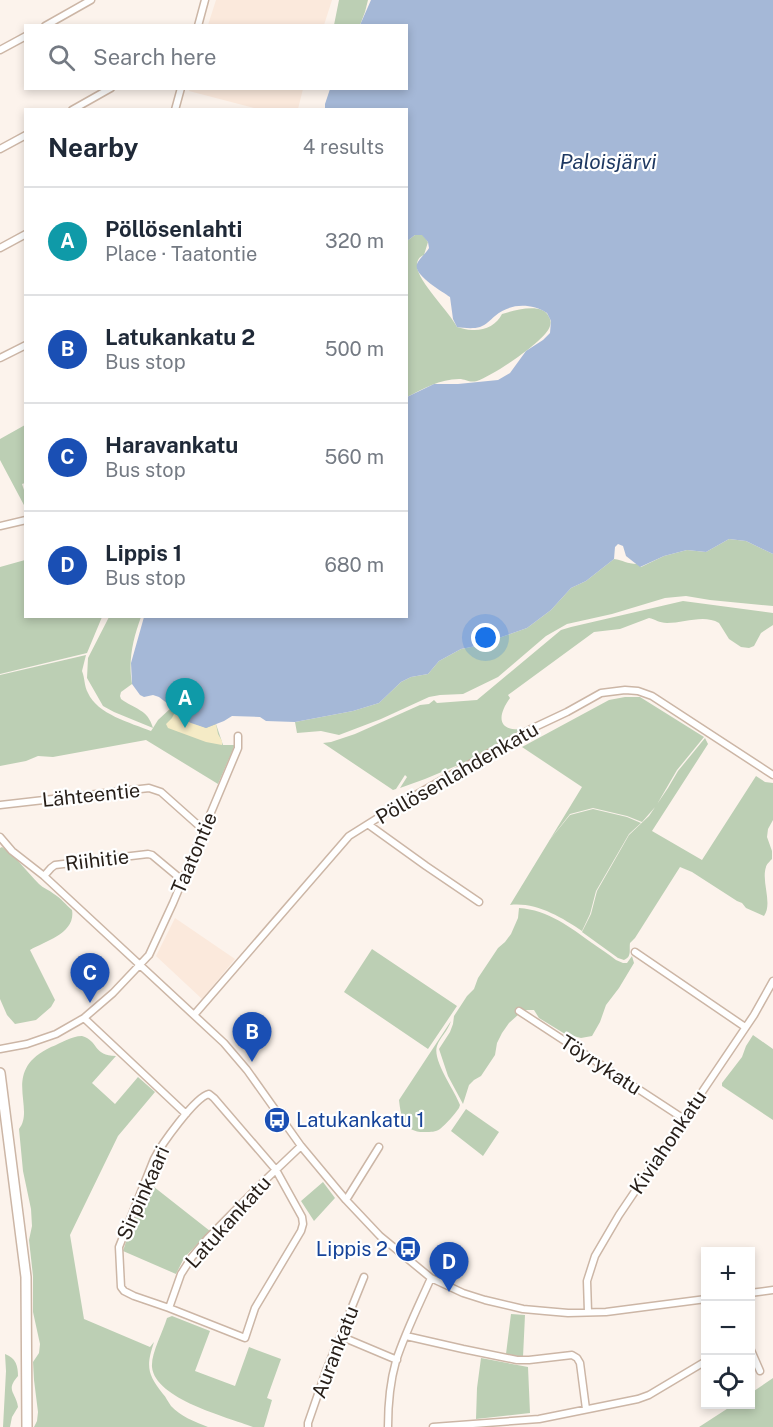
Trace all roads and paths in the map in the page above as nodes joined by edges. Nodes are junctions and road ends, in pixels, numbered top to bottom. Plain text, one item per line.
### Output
1 (91, 0) edge
2 (205, 0) edge
3 (49, 24) edge
4 (199, 24) edge
5 (24, 37) edge
6 (0, 50) edge
7 (107, 90) edge
8 (180, 90) edge
9 (76, 108) edge
10 (176, 108) edge
11 (24, 136) edge
12 (0, 149) edge
13 (24, 235) edge
14 (0, 248) edge
15 (24, 346) edge
16 (0, 358) edge
17 (24, 520) edge
18 (0, 526) edge
19 (238, 736) dead end
20 (773, 775) edge
21 (0, 805) edge
22 (369, 825) junction
23 (204, 828) junction
24 (0, 837) edge
25 (44, 876) junction
26 (182, 880) junction
27 (479, 902) dead end
28 (635, 951) dead end
29 (140, 965) junction
30 (773, 981) edge
31 (519, 1011) dead end
32 (194, 1015) junction
33 (84, 1018) junction
34 (745, 1027) junction
35 (0, 1049) edge
36 (0, 1073) edge
37 (186, 1114) junction
38 (684, 1119) junction
39 (301, 1146) junction
40 (379, 1147) dead end
41 (276, 1170) junction
42 (346, 1200) junction
43 (364, 1277) dead end
44 (431, 1278) junction
45 (773, 1290) edge
46 (755, 1292) edge
47 (701, 1300) edge
48 (169, 1308) junction
49 (588, 1312) junction
50 (340, 1336) junction
51 (406, 1336) junction
52 (753, 1355) edge
53 (397, 1360) junction
54 (701, 1363) edge
55 (760, 1371) dead end
56 (586, 1409) junction
57 (27, 1425) edge
58 (308, 1427) edge
59 (388, 1427) edge
60 (433, 1427) edge

1 - 3 street
2 - 4 street
5 - 6 street
7 - 9 street
8 - 10 street
11 - 12 street
13 - 14 street
15 - 16 street
17 - 18 street
19 - 23 street, Taatontie
20 - 22 street, Pöllösenlahdenkatu
21 - 23 street, Lähteentie
22 - 27 street
22 - 32 street, Pöllösenlahdenkatu
23 - 26 street, Taatontie
24 - 25 street
25 - 26 street, Riihitie
25 - 29 street
26 - 29 street, Taatontie
28 - 34 street
29 - 32 street
29 - 33 street, Taatontie
30 - 34 street, Kiviahonkatu
31 - 38 street, Töyrykatu
32 - 39 street
33 - 35 street, Taatontie
33 - 37 street
34 - 38 street, Kiviahonkatu
36 - 57 main road
37 - 41 street, Sirpinkaari
37 - 48 street, Sirpinkaari
38 - 49 street, Kiviahonkatu
39 - 41 street, Latukankatu
39 - 42 street
40 - 42 street
41 - 48 street, Latukankatu
41 - 48 street, Sirpinkaari
42 - 44 street
43 - 50 street, Aurankatu
44 - 49 street
44 - 51 street
45 - 46 street
47 - 49 street
50 - 53 street
50 - 58 street, Aurankatu
51 - 53 street
51 - 56 street
52 - 55 street
53 - 59 street
54 - 56 street
56 - 60 street

